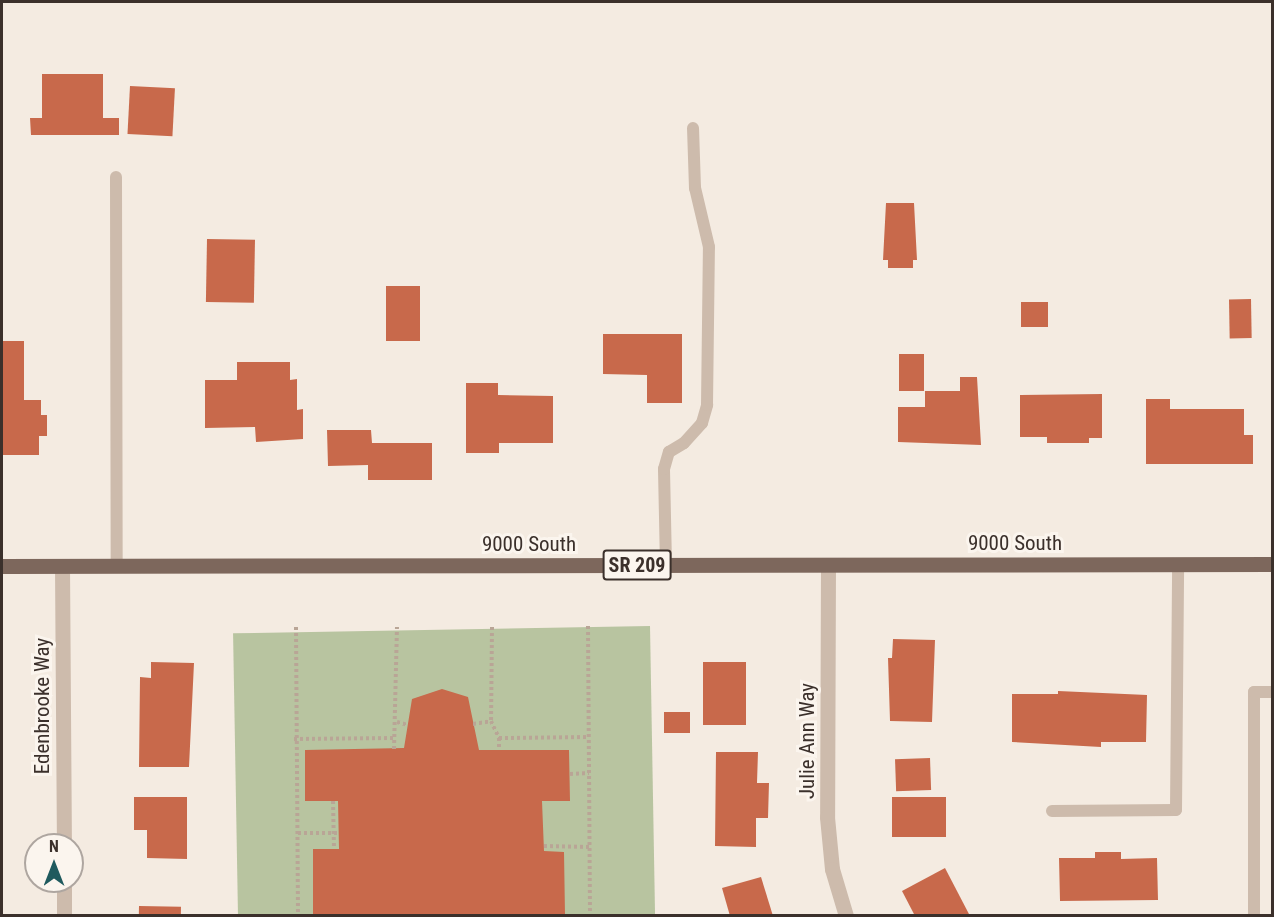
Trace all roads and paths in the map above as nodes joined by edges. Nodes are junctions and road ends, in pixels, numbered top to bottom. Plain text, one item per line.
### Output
1 (693, 128) dead end
2 (116, 177) dead end
3 (1178, 564) junction
4 (1272, 564) edge
5 (666, 565) junction
6 (828, 565) junction
7 (2, 566) edge
8 (62, 566) junction
9 (117, 566) junction
10 (588, 626) dead end
11 (296, 627) dead end
12 (397, 627) dead end
13 (492, 627) dead end
14 (1272, 692) edge
15 (491, 721) junction
16 (397, 722) junction
17 (474, 724) dead end
18 (408, 725) dead end
19 (588, 737) junction
20 (394, 738) junction
21 (499, 738) junction
22 (295, 739) junction
23 (394, 749) dead end
24 (499, 750) dead end
25 (589, 773) junction
26 (570, 774) dead end
27 (333, 801) dead end
28 (1052, 811) dead end
29 (336, 832) junction
30 (64, 833) edge
31 (298, 833) junction
32 (543, 846) dead end
33 (590, 847) junction
34 (334, 849) dead end
35 (64, 893) edge
36 (64, 915) edge
37 (298, 915) edge
38 (590, 915) edge
39 (846, 915) edge
40 (1254, 915) edge

1 - 5 lane
2 - 9 lane
3 - 4 main road, 9000 South / SR 209
3 - 6 main road, 9000 South / SR 209
3 - 28 lane
5 - 6 main road, 9000 South / SR 209
5 - 9 main road, 9000 South / SR 209
6 - 39 street, Julie Ann Way
7 - 8 main road, 9000 South / SR 209
8 - 9 main road, 9000 South / SR 209
8 - 30 street, Edenbrooke Way
10 - 19 path
11 - 22 path
12 - 16 path
13 - 15 path
14 - 40 lane
15 - 17 path
15 - 21 path
16 - 18 path
16 - 20 path
19 - 21 path
19 - 25 path
20 - 22 path
20 - 23 path
21 - 24 path
22 - 31 path
25 - 26 path
25 - 33 path
27 - 29 path
29 - 31 path
29 - 34 path
31 - 37 path
32 - 33 path
33 - 38 path
35 - 36 street

